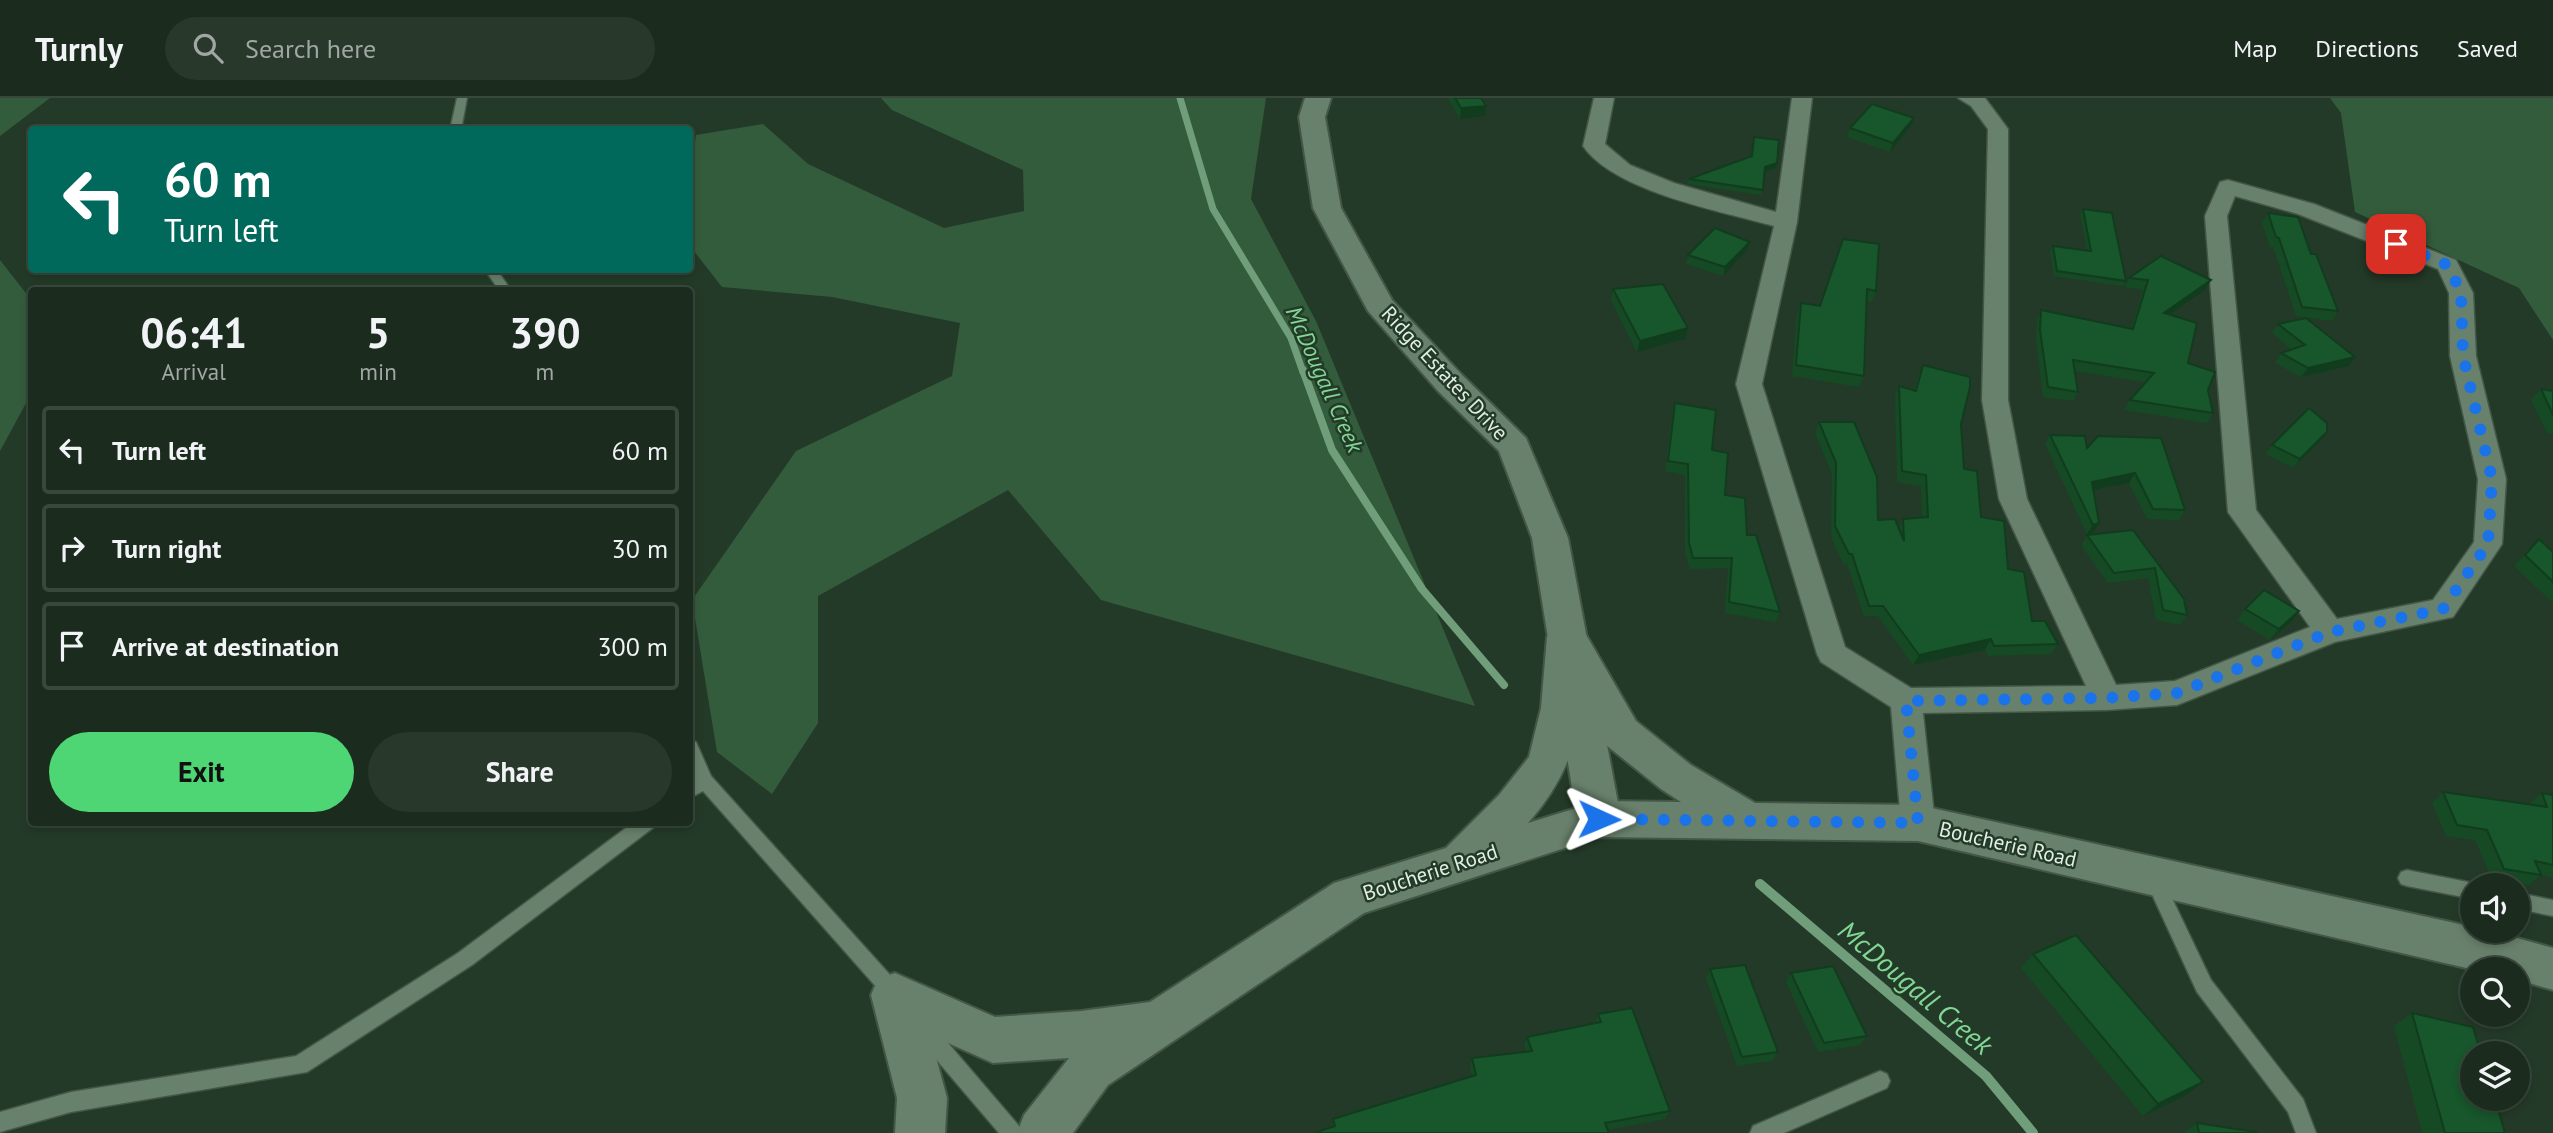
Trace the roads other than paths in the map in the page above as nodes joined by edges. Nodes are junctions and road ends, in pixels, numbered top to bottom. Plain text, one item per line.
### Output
1 (462, 98) edge
2 (1318, 98) edge
3 (1604, 98) edge
4 (1802, 98) edge
5 (1968, 98) edge
6 (456, 126) edge
7 (1786, 222) junction
8 (2330, 632) junction
9 (1567, 636) junction
10 (2107, 698) junction
11 (1906, 701) junction
12 (693, 764) edge
13 (697, 786) edge
14 (1599, 819) junction
15 (1749, 821) junction
16 (1918, 823) junction
17 (643, 826) edge
18 (1460, 862) junction
19 (2154, 878) junction
20 (2407, 878) dead end
21 (2460, 888) edge
22 (2530, 903) edge
23 (2553, 908) edge
24 (2553, 969) edge
25 (895, 995) junction
26 (1160, 1022) junction
27 (1880, 1081) dead end
28 (0, 1122) edge
29 (920, 1133) edge
30 (1012, 1133) edge
31 (1042, 1133) edge
32 (1760, 1133) edge
33 (2306, 1133) edge

1 - 6 lane
2 - 9 main road, Ridge Estates Drive
3 - 7 street
4 - 7 street
5 - 10 street
7 - 11 street
8 - 8 street
8 - 10 street
9 - 14 main road, Ridge Estates Drive
9 - 15 main road
9 - 18 main road
10 - 11 street
11 - 16 street
12 - 13 lane
13 - 25 lane
14 - 15 main road, Boucherie Road
14 - 18 main road, Boucherie Road
15 - 16 main road, Boucherie Road
16 - 19 main road, Boucherie Road
17 - 28 lane
18 - 26 main road, Boucherie Road
19 - 24 main road, Boucherie Road
19 - 33 lane
20 - 21 lane
22 - 23 lane
25 - 26 main road
25 - 29 main road
25 - 30 lane
26 - 31 main road, Boucherie Road
27 - 32 lane

